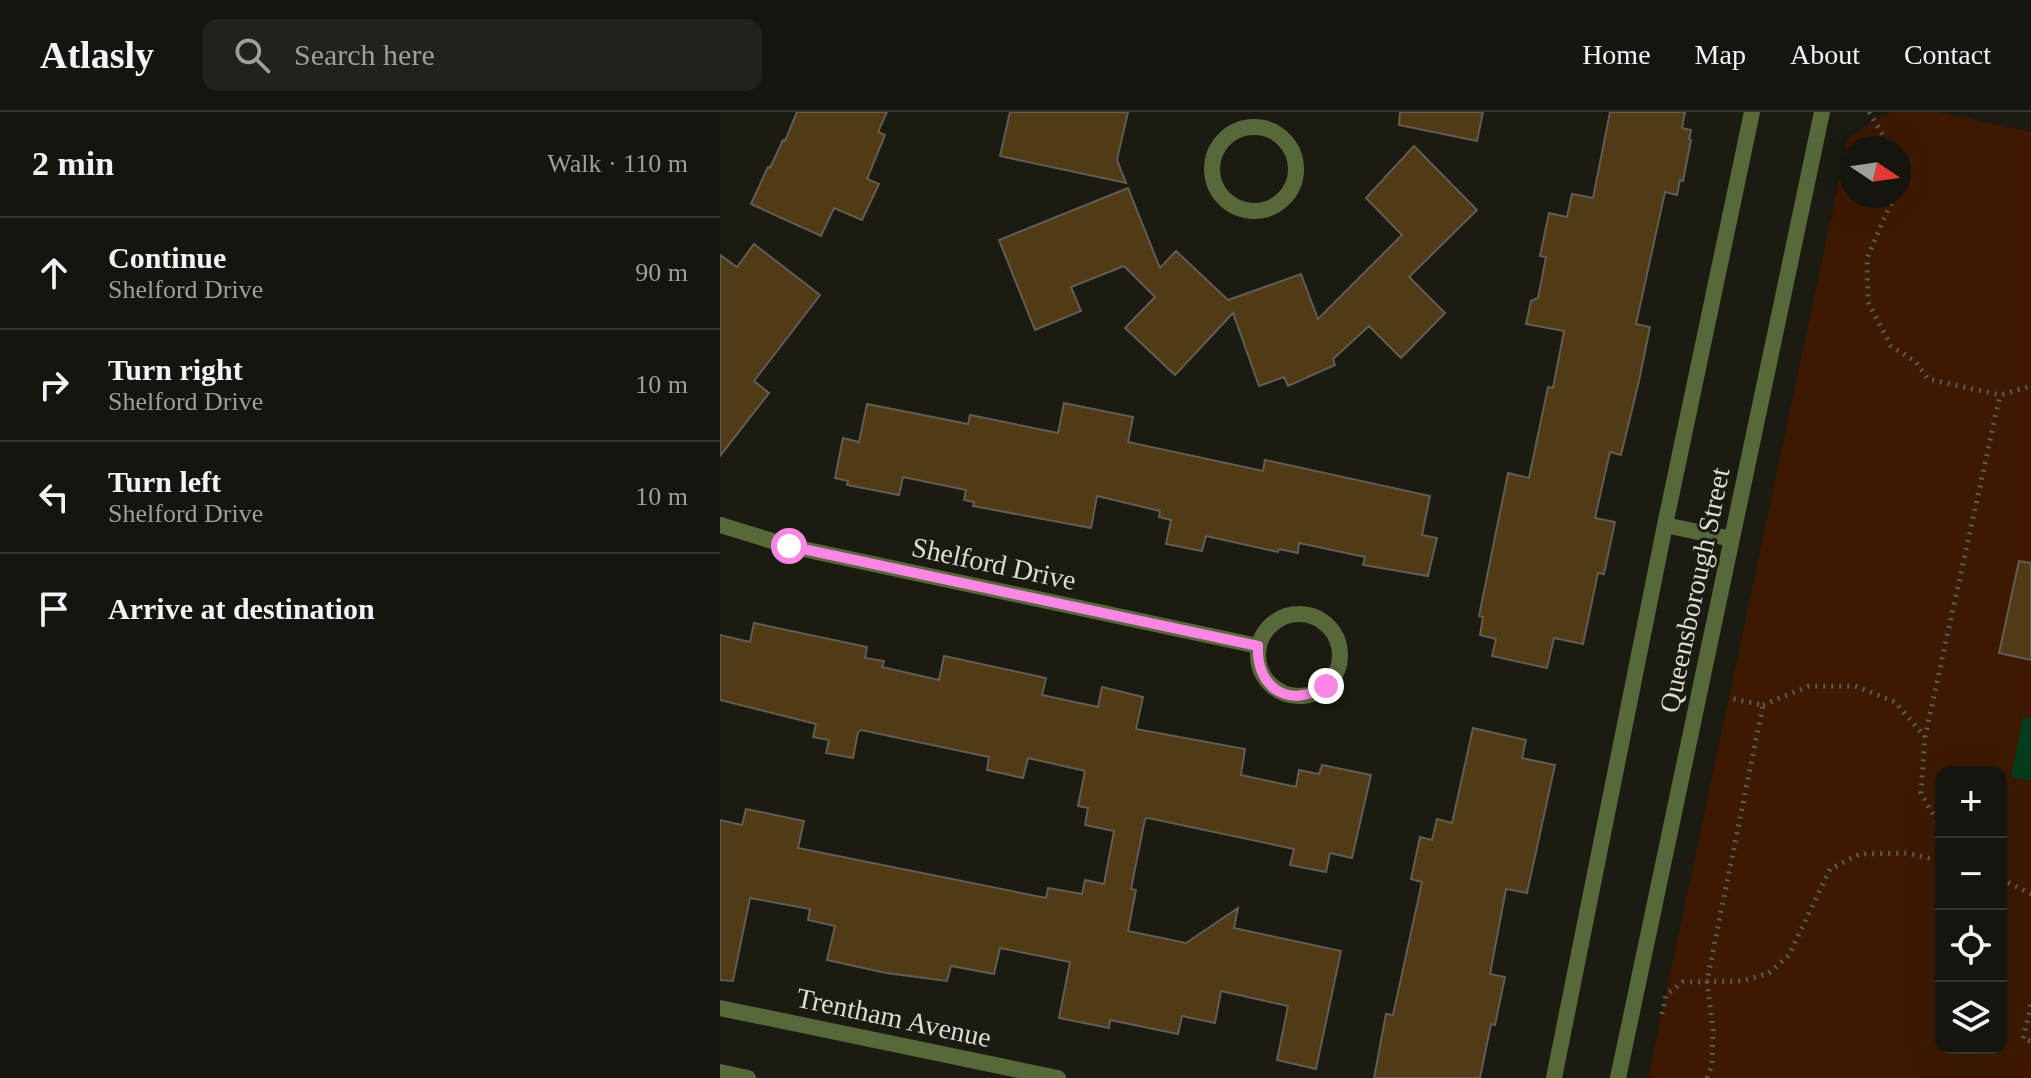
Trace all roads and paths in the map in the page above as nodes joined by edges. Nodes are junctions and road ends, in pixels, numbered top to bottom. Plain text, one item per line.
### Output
1 (1752, 112) edge
2 (1822, 112) edge
3 (1869, 112) edge
4 (1264, 120) edge
5 (1884, 136) edge
6 (1889, 208) edge
7 (2031, 386) edge
8 (2000, 395) junction
9 (720, 525) edge
10 (1665, 525) junction
11 (1732, 539) junction
12 (1258, 646) junction
13 (1729, 698) dead end
14 (1763, 705) junction
15 (1925, 737) junction
16 (1935, 818) edge
17 (1935, 860) edge
18 (2007, 882) edge
19 (2031, 894) edge
20 (1707, 981) junction
21 (2031, 1005) edge
22 (720, 1008) edge
23 (1662, 1014) dead end
24 (2030, 1018) edge
25 (2031, 1041) edge
26 (720, 1072) edge
27 (748, 1078) edge
28 (1058, 1078) edge
29 (1554, 1078) edge
30 (1618, 1078) edge
31 (1707, 1078) edge

1 - 10 street, Queensborough Street
2 - 11 street, Queensborough Street
3 - 5 path
4 - 4 street
6 - 8 path
7 - 8 path
8 - 15 path
9 - 12 street, Shelford Drive
10 - 11 street
10 - 29 street, Queensborough Street
11 - 30 street, Queensborough Street
12 - 12 street
13 - 14 path
14 - 15 path
14 - 20 path
15 - 16 path
17 - 20 path
18 - 19 path
20 - 23 path
20 - 31 path
21 - 24 path
22 - 28 street, Trentham Avenue
24 - 25 path
26 - 27 street

